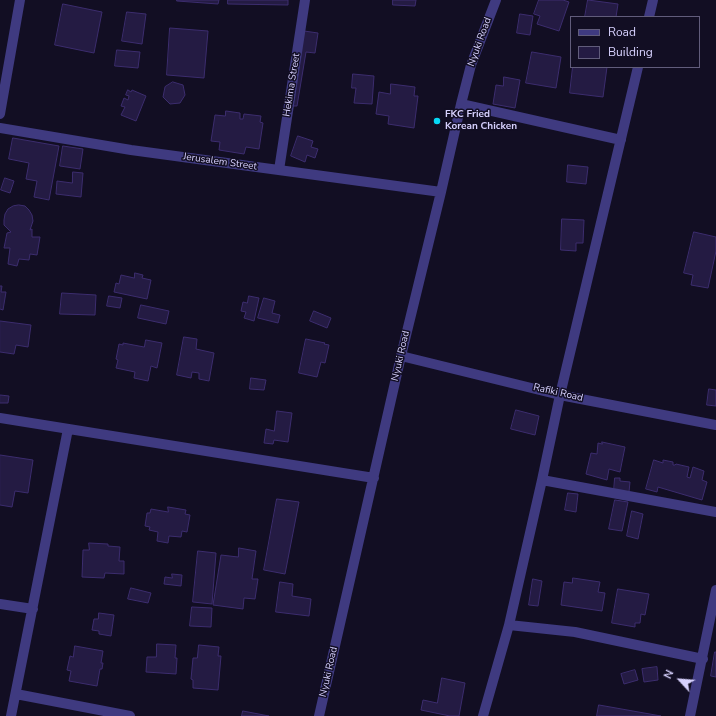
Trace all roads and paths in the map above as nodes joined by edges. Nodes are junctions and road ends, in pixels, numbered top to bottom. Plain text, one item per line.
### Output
1 (20, 0) edge
2 (305, 0) edge
3 (496, 0) edge
4 (654, 0) edge
5 (650, 16) edge
6 (5, 59) edge
7 (638, 68) edge
8 (461, 104) junction
9 (0, 114) edge
10 (0, 128) edge
11 (621, 140) junction
12 (279, 170) junction
13 (441, 192) junction
14 (401, 356) junction
15 (560, 394) junction
16 (0, 418) edge
17 (716, 425) edge
18 (68, 429) junction
19 (374, 478) junction
20 (542, 480) junction
21 (716, 512) edge
22 (716, 590) edge
23 (0, 604) edge
24 (33, 609) junction
25 (509, 625) junction
26 (703, 659) junction
27 (16, 694) junction
28 (11, 716) edge
29 (130, 716) edge
30 (319, 716) edge
31 (483, 716) edge
32 (690, 716) edge

1 - 6 street
2 - 12 street, Hekima Street
3 - 8 street, Nyuki Road
4 - 5 street
6 - 9 street
7 - 11 street
8 - 11 street
8 - 13 street, Nyuki Road
10 - 12 street, Jerusalem Street
11 - 15 street
12 - 13 street, Jerusalem Street
13 - 14 street, Nyuki Road
14 - 15 street, Rafiki Road
14 - 19 street, Nyuki Road
15 - 17 street, Rafiki Road
15 - 20 street
16 - 18 street
18 - 19 street
18 - 24 street
19 - 30 street, Nyuki Road
20 - 21 street
20 - 25 street
22 - 26 street
23 - 24 street
24 - 27 street
25 - 26 street
25 - 31 street
26 - 32 street
27 - 28 street
27 - 29 street

